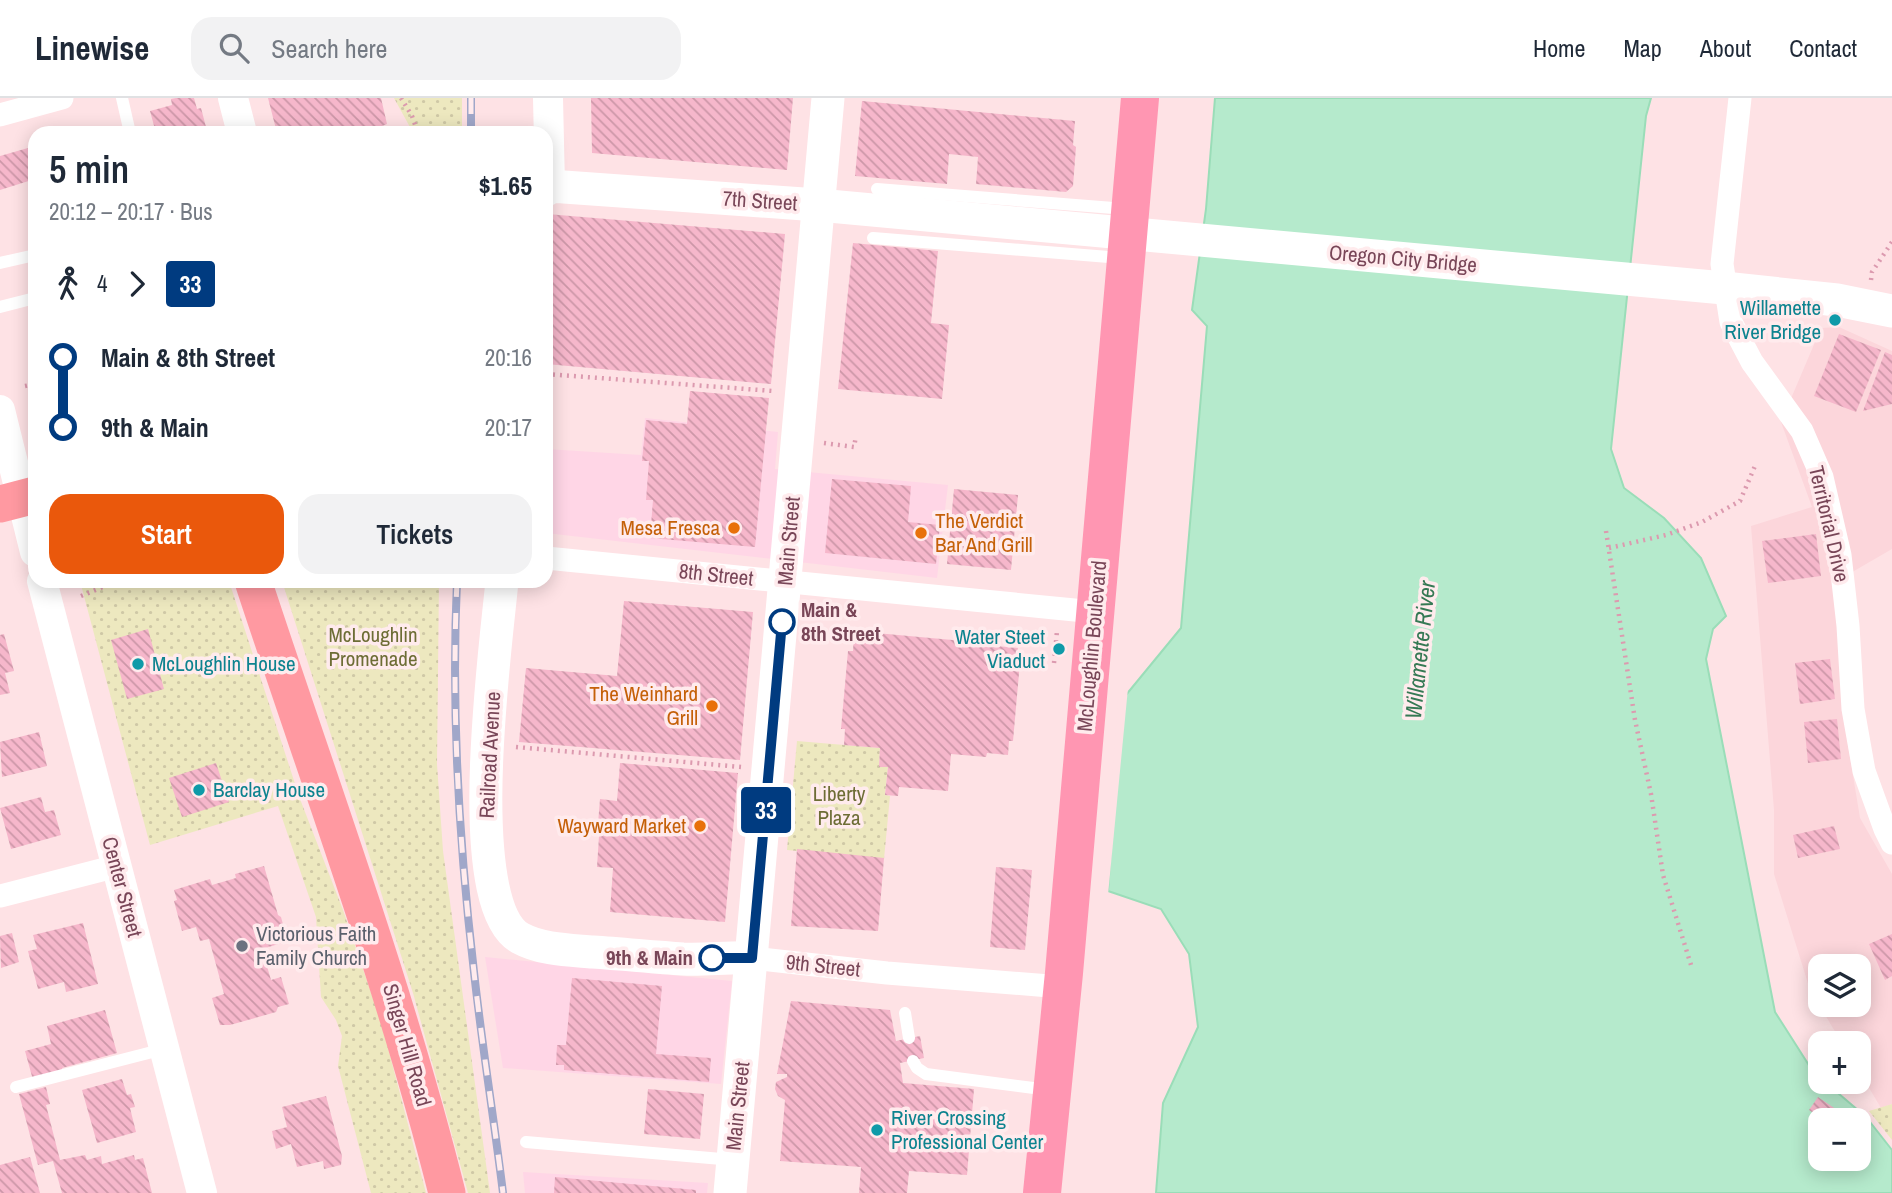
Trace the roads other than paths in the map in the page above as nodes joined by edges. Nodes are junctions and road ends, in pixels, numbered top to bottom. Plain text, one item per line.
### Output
1 (62, 98) edge
2 (122, 98) edge
3 (233, 98) edge
4 (548, 98) edge
5 (828, 98) edge
6 (1140, 98) edge
7 (1740, 98) edge
8 (0, 115) edge
9 (128, 126) edge
10 (240, 126) edge
11 (548, 126) edge
12 (553, 188) edge
13 (877, 189) dead end
14 (818, 205) junction
15 (1130, 209) junction
16 (969, 220) joint
17 (873, 238) dead end
18 (28, 257) edge
19 (1125, 258) junction
20 (0, 263) edge
21 (28, 301) edge
22 (0, 307) edge
23 (1892, 311) edge
24 (0, 410) edge
25 (19, 499) edge
26 (28, 529) edge
27 (553, 559) edge
28 (785, 582) junction
29 (44, 588) edge
30 (255, 588) edge
31 (501, 588) edge
32 (1095, 613) junction
33 (1892, 843) edge
34 (117, 866) junction
35 (0, 896) edge
36 (506, 926) joint
37 (752, 958) junction
38 (1063, 980) junction
39 (905, 1013) dead end
40 (909, 1038) dead end
41 (164, 1049) junction
42 (913, 1061) dead end
43 (16, 1087) dead end
44 (1053, 1090) junction
45 (526, 1142) dead end
46 (733, 1160) junction
47 (202, 1193) edge
48 (447, 1193) edge
49 (730, 1193) edge
50 (1042, 1193) edge

1 - 8 street
2 - 9 lane
3 - 10 street
4 - 11 street
5 - 14 main road, Main Street
6 - 15 highway, McLoughlin Boulevard
7 - 33 street, Territorial Drive
12 - 14 main road, 7th Street
13 - 15 lane
14 - 16 main road, 7th Street
14 - 28 main road, Main Street
15 - 19 highway, McLoughlin Boulevard
16 - 23 main road, Oregon City Bridge
17 - 19 lane
18 - 20 lane
19 - 32 highway, McLoughlin Boulevard
21 - 22 lane
24 - 25 street
25 - 26 street
27 - 28 street, 8th Street
28 - 32 street, 8th Street
28 - 37 main road, Main Street
29 - 34 street, Center Street
30 - 48 main road, Singer Hill Road
31 - 36 main road, Railroad Avenue
32 - 38 highway, McLoughlin Boulevard
34 - 35 street
34 - 41 street, Center Street
36 - 37 main road, 9th Street
37 - 38 street, 9th Street
37 - 46 main road, Main Street
38 - 44 highway, McLoughlin Boulevard
39 - 40 lane
41 - 43 lane
41 - 47 street, Center Street
42 - 44 lane
44 - 50 highway, McLoughlin Boulevard
45 - 46 lane
46 - 49 main road, Main Street

